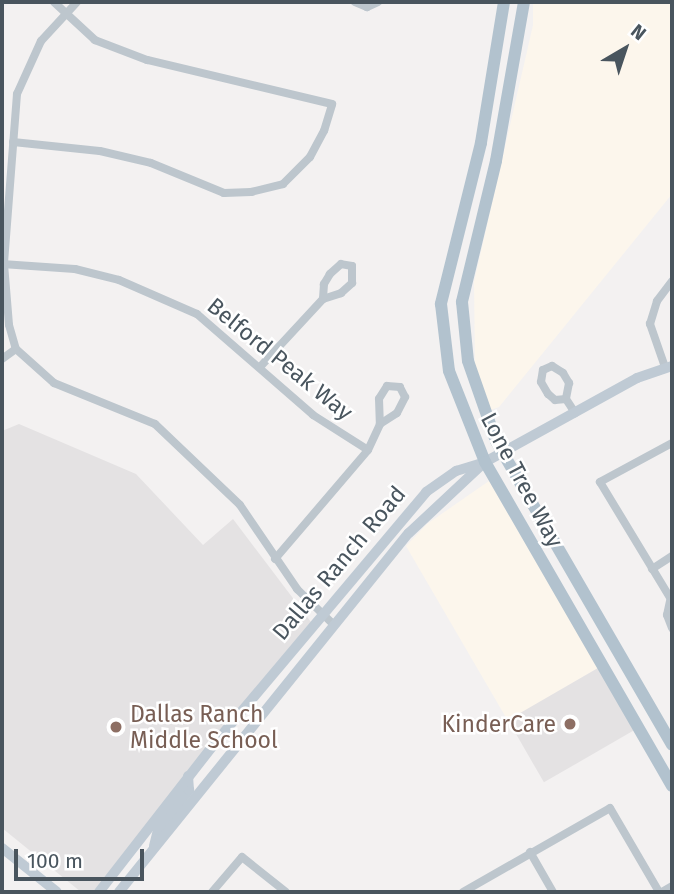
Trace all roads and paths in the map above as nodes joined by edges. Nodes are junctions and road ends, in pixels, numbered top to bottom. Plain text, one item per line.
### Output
1 (54, 2) edge
2 (77, 2) edge
3 (355, 2) edge
4 (378, 2) edge
5 (504, 2) edge
6 (524, 2) edge
7 (65, 12) junction
8 (13, 142) junction
9 (3, 264) edge
10 (672, 281) edge
11 (323, 299) junction
12 (16, 349) junction
13 (2, 359) edge
14 (260, 367) junction
15 (668, 367) edge
16 (566, 399) dead end
17 (575, 413) junction
18 (380, 424) junction
19 (672, 443) edge
20 (368, 450) junction
21 (503, 452) junction
22 (485, 462) junction
23 (672, 556) edge
24 (275, 559) junction
25 (652, 569) junction
26 (671, 601) edge
27 (322, 615) junction
28 (332, 624) junction
29 (672, 628) edge
30 (600, 662) junction
31 (660, 723) junction
32 (672, 745) edge
33 (188, 776) junction
34 (672, 786) edge
35 (2, 848) edge
36 (530, 852) junction
37 (151, 854) junction
38 (672, 887) edge
39 (57, 892) edge
40 (99, 892) edge
41 (119, 892) edge
42 (212, 892) edge
43 (286, 892) edge
44 (463, 892) edge
45 (553, 892) edge
46 (661, 892) edge

1 - 7 street
2 - 7 street
3 - 4 street
5 - 22 main road, Lone Tree Way
6 - 21 main road, Lone Tree Way
7 - 8 street
7 - 8 street
8 - 9 street
9 - 12 street
9 - 14 street, Belford Peak Way
10 - 15 street
11 - 11 street
11 - 14 street
12 - 13 street
12 - 24 street
14 - 20 street, Belford Peak Way
15 - 17 street
16 - 17 street
17 - 21 street
18 - 18 street
18 - 20 street
19 - 25 street
20 - 24 street
21 - 22 street
21 - 31 main road, Lone Tree Way
22 - 27 street, Dallas Ranch Road
22 - 28 street, Dallas Ranch Road
22 - 30 main road, Lone Tree Way
23 - 25 street
24 - 27 street
25 - 26 street
26 - 29 street
27 - 28 street
27 - 33 street, Dallas Ranch Road
28 - 37 street, Dallas Ranch Road
30 - 31 main road
30 - 34 main road, Lone Tree Way
31 - 32 main road, Lone Tree Way
33 - 37 street
33 - 40 street, Dallas Ranch Road
35 - 39 street
36 - 44 street
36 - 45 street
36 - 46 street
37 - 41 street, Dallas Ranch Road
38 - 46 street
42 - 43 street

